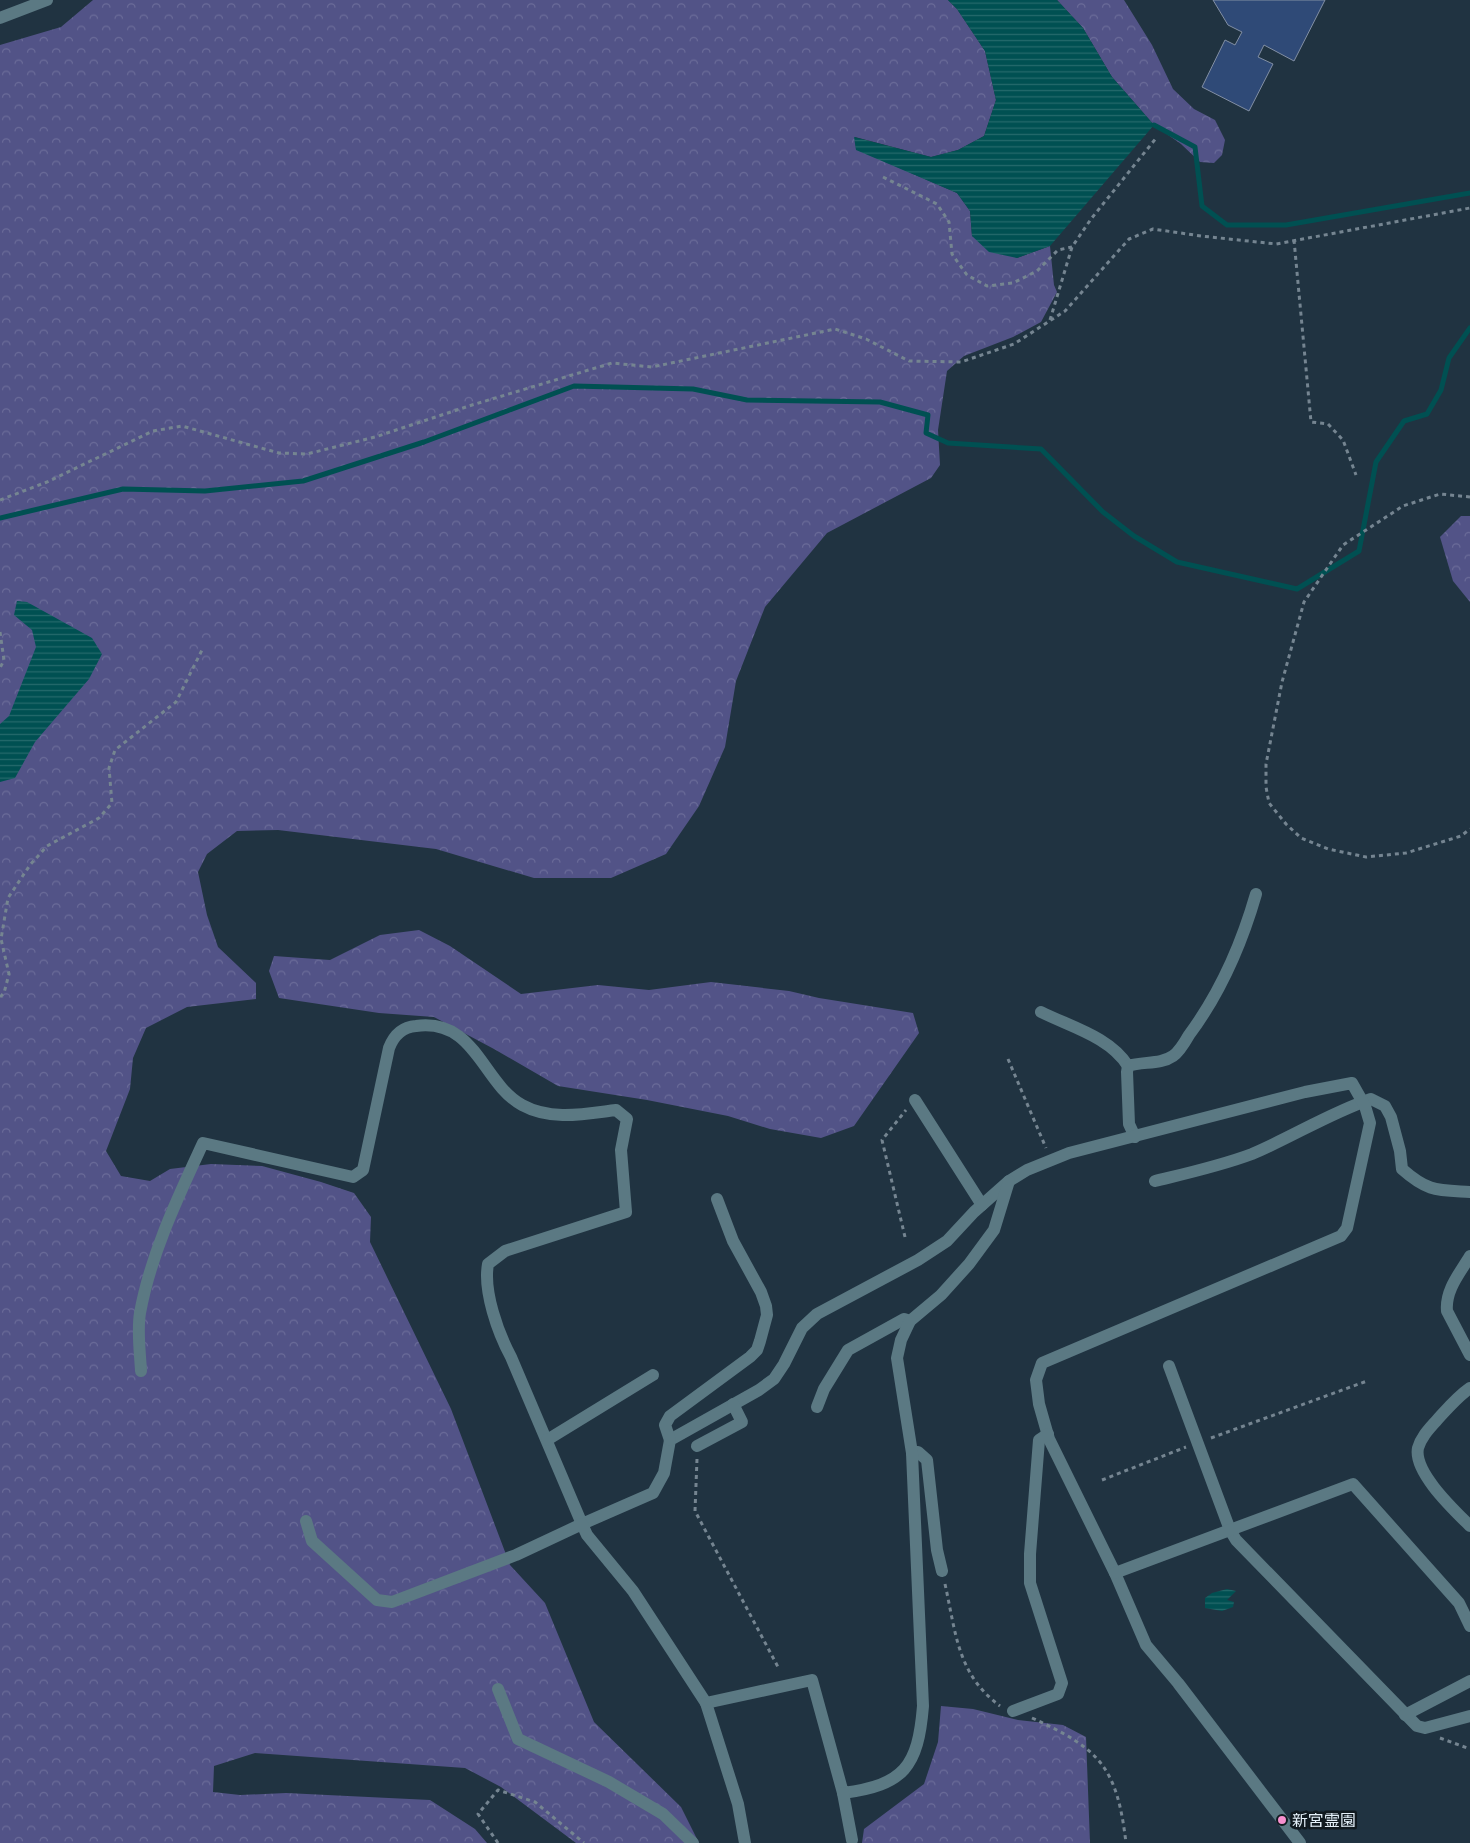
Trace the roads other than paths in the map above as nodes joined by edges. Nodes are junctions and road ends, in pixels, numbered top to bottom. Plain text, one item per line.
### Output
1 (47, 0) edge
2 (0, 18) edge
3 (1256, 894) dead end
4 (1041, 1012) dead end
5 (1128, 1066) junction
6 (914, 1100) road end
7 (1362, 1102) junction
8 (1134, 1137) junction
9 (1155, 1180) dead end
10 (1009, 1182) junction
11 (1470, 1192) edge
12 (717, 1199) dead end
13 (982, 1205) junction
14 (1470, 1256) edge
15 (910, 1321) junction
16 (1470, 1355) edge
17 (1169, 1366) dead end
18 (141, 1371) dead end
19 (653, 1375) dead end
20 (1470, 1388) edge
21 (734, 1404) junction
22 (817, 1408) dead end
23 (1048, 1434) junction
24 (547, 1440) junction
25 (670, 1440) junction
26 (697, 1446) road end
27 (912, 1453) junction
28 (306, 1521) dead end
29 (582, 1524) junction
30 (1470, 1526) edge
31 (1230, 1530) junction
32 (942, 1571) road end
33 (1115, 1573) junction
34 (1470, 1626) edge
35 (1470, 1681) edge
36 (498, 1689) dead end
37 (706, 1703) junction
38 (1013, 1711) road end
39 (1405, 1715) junction
40 (1470, 1716) edge
41 (844, 1793) junction
42 (852, 1840) dead end
43 (693, 1843) edge
44 (746, 1843) edge
45 (1300, 1843) edge

1 - 2 street
3 - 5 street
4 - 5 street
5 - 8 street
6 - 13 street
7 - 8 street
7 - 9 street
7 - 11 street
7 - 23 street
8 - 10 street
10 - 13 street
10 - 15 street
12 - 25 street
13 - 21 street
14 - 16 street
15 - 22 street
15 - 27 street
17 - 31 street
18 - 24 street
19 - 24 street
20 - 30 street
21 - 25 street
21 - 26 street
23 - 33 street
23 - 38 street
24 - 29 street
25 - 29 street
27 - 32 street
27 - 41 street
28 - 29 street
29 - 37 street
31 - 33 street
31 - 34 street
31 - 39 street
33 - 45 street
35 - 39 street
36 - 43 street
37 - 41 street
37 - 44 street
39 - 40 street
41 - 42 street

